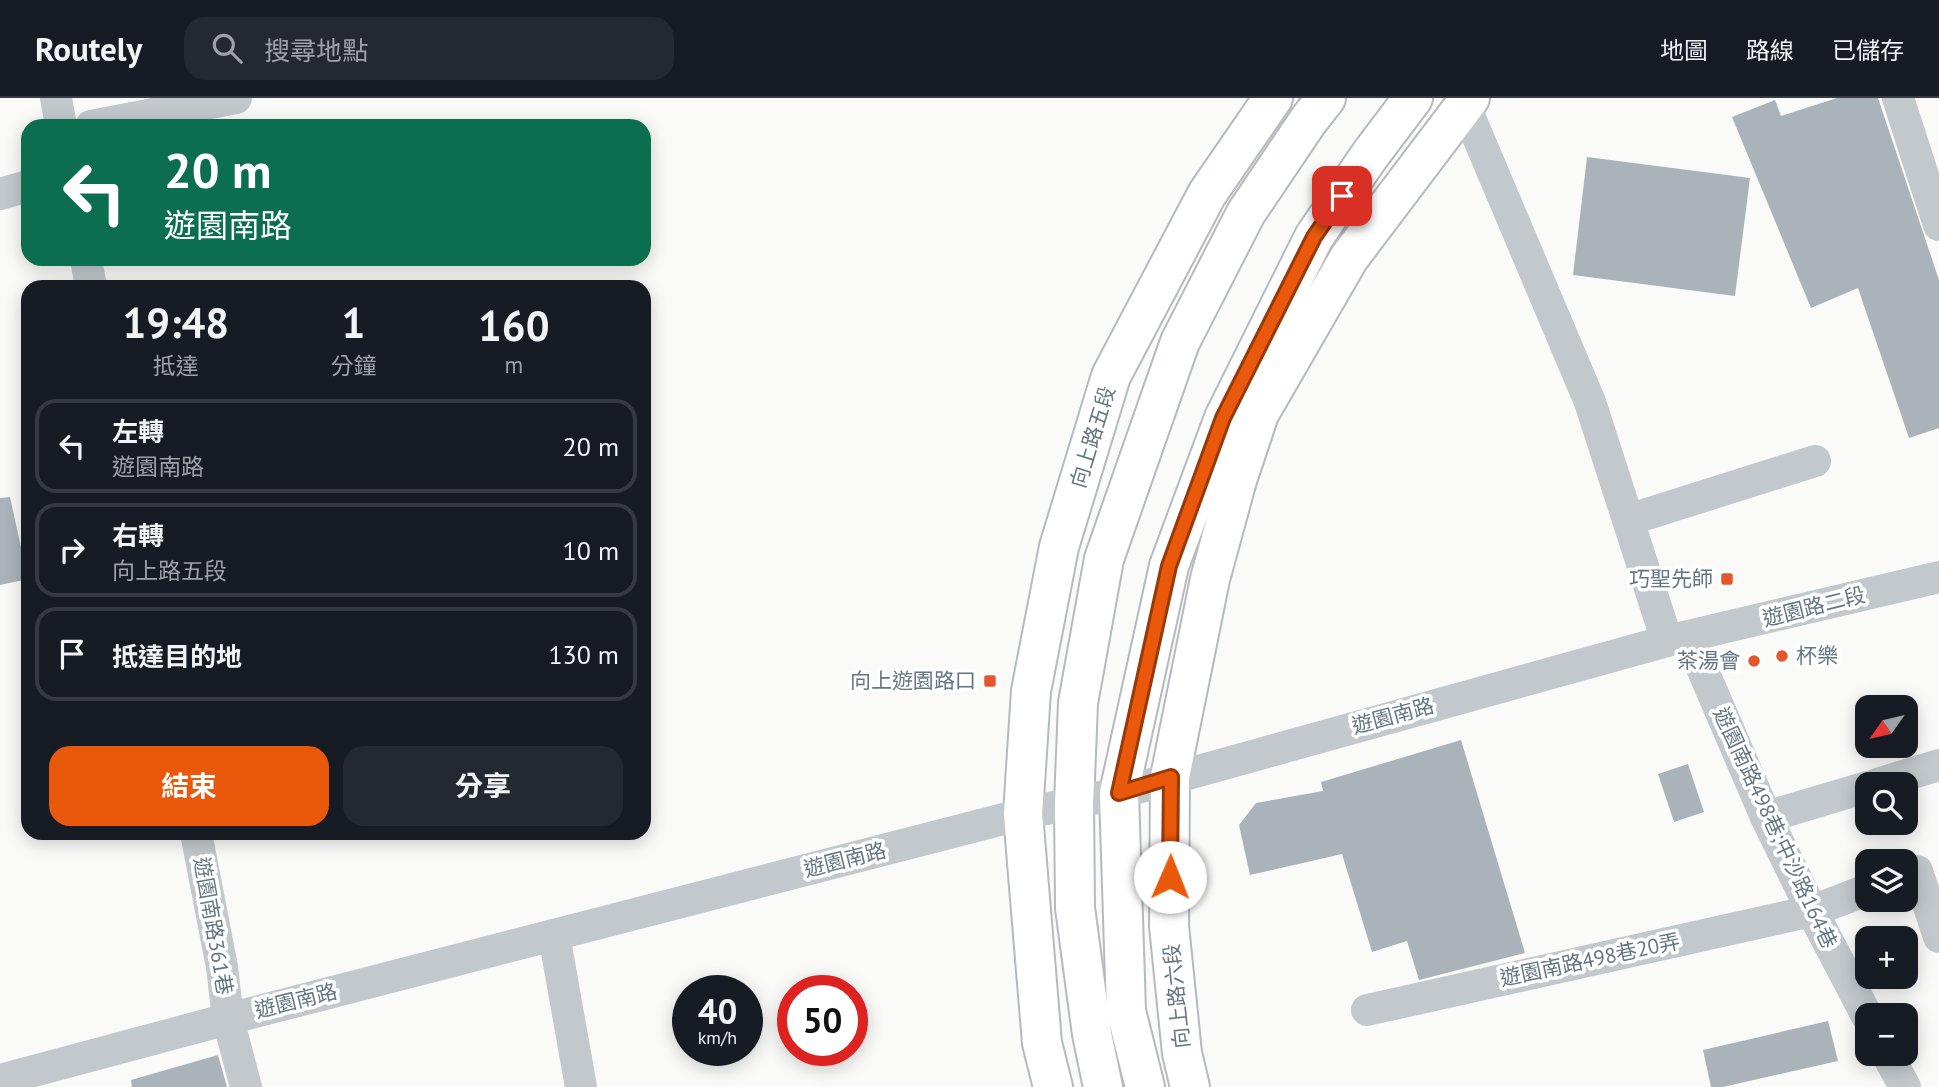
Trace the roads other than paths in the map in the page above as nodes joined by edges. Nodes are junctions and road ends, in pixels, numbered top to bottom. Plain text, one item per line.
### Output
1 (56, 98) edge
2 (236, 98) edge
3 (1273, 98) edge
4 (1326, 98) edge
5 (1413, 98) edge
6 (1898, 98) edge
7 (1467, 101) edge
8 (60, 119) edge
9 (127, 119) edge
10 (21, 188) edge
11 (0, 194) edge
12 (1939, 225) edge
13 (1815, 461) dead end
14 (1628, 520) junction
15 (1939, 577) edge
16 (1678, 640) junction
17 (1939, 765) edge
18 (1916, 772) edge
19 (1171, 777) junction
20 (1855, 791) edge
21 (1119, 793) junction
22 (1074, 804) junction
23 (1023, 814) junction
24 (1766, 817) junction
25 (197, 840) edge
26 (1921, 870) edge
27 (1855, 895) edge
28 (1812, 911) junction
29 (554, 935) junction
30 (1939, 937) edge
31 (1860, 1003) edge
32 (1367, 1010) dead end
33 (228, 1019) junction
34 (1894, 1066) edge
35 (0, 1080) edge
36 (246, 1087) edge
37 (581, 1087) edge
38 (1053, 1087) edge
39 (1103, 1087) edge
40 (1145, 1087) edge
41 (1190, 1087) edge
42 (1905, 1087) edge

1 - 8 street
2 - 9 street
3 - 23 main road, 向上路五段
4 - 22 main road
5 - 21 main road
6 - 12 street
7 - 14 street, 遊園南路498巷;中沙路164巷
7 - 19 main road
10 - 11 street
13 - 14 street
14 - 16 street, 遊園南路498巷;中沙路164巷
15 - 16 street, 遊園路二段
16 - 19 street, 遊園南路
16 - 24 street, 遊園南路498巷;中沙路164巷
17 - 18 street
19 - 21 street, 遊園南路
19 - 41 main road, 向上路六段
20 - 24 street
21 - 22 street, 遊園南路
21 - 40 main road
22 - 23 street, 遊園南路
22 - 39 main road
23 - 29 street, 遊園南路
23 - 38 main road
24 - 28 street, 遊園南路498巷;中沙路164巷
25 - 33 street, 遊園南路361巷
26 - 30 street
27 - 28 street, 遊園南路498巷20弄
28 - 31 street, 遊園南路498巷;中沙路164巷
28 - 32 street, 遊園南路498巷20弄
29 - 33 street, 遊園南路
29 - 37 street
33 - 35 street, 遊園南路
33 - 36 street, 遊園南路361巷
34 - 42 street

